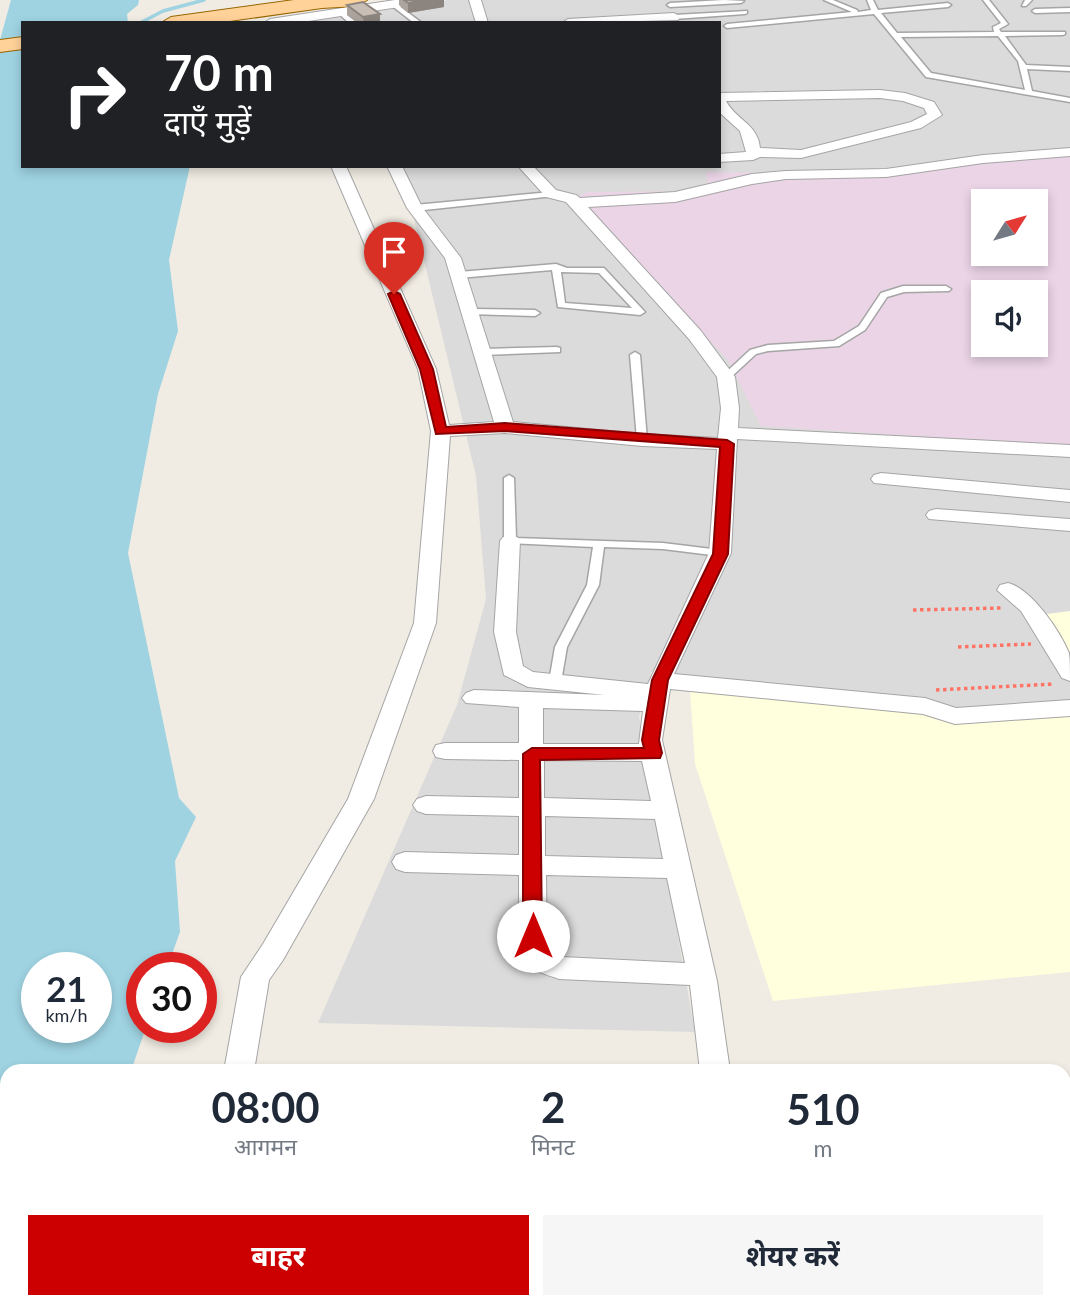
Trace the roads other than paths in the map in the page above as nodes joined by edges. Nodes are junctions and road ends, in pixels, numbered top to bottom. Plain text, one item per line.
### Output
1 (357, 0) edge
2 (418, 0) edge
3 (475, 0) edge
4 (827, 0) edge
5 (870, 0) edge
6 (986, 0) edge
7 (741, 1) edge
8 (393, 4) junction
9 (330, 5) edge
10 (948, 5) dead end
11 (875, 10) junction
12 (1070, 10) edge
13 (672, 11) edge
14 (1035, 11) dead end
15 (746, 12) dead end
16 (856, 12) junction
17 (186, 21) edge
18 (282, 21) edge
19 (351, 21) edge
20 (416, 21) edge
21 (481, 21) edge
22 (585, 21) edge
23 (727, 26) dead end
24 (999, 33) junction
25 (1063, 33) dead end
26 (896, 35) junction
27 (21, 43) edge
28 (0, 46) edge
29 (1023, 67) junction
30 (1070, 69) edge
31 (1029, 93) junction
32 (721, 99) edge
33 (1070, 100) edge
34 (721, 105) edge
35 (753, 152) junction
36 (1070, 152) edge
37 (721, 158) edge
38 (339, 168) edge
39 (395, 168) edge
40 (527, 168) edge
41 (551, 194) junction
42 (576, 203) junction
43 (415, 208) junction
44 (556, 267) junction
45 (458, 275) junction
46 (946, 289) dead end
47 (470, 312) junction
48 (535, 313) dead end
49 (558, 350) dead end
50 (483, 352) junction
51 (635, 355) dead end
52 (726, 377) junction
53 (505, 427) junction
54 (441, 431) junction
55 (728, 439) junction
56 (642, 440) junction
57 (1070, 451) edge
58 (509, 478) dead end
59 (881, 479) dead end
60 (1070, 496) edge
61 (936, 515) dead end
62 (1070, 526) edge
63 (510, 541) junction
64 (599, 544) junction
65 (720, 554) junction
66 (1008, 590) dead end
67 (1064, 678) edge
68 (555, 682) junction
69 (658, 692) junction
70 (474, 698) dead end
71 (531, 702) junction
72 (1070, 708) edge
73 (445, 751) dead end
74 (654, 753) junction
75 (532, 754) junction
76 (426, 805) dead end
77 (532, 808) junction
78 (666, 810) junction
79 (405, 862) dead end
80 (532, 865) junction
81 (678, 869) junction
82 (701, 975) junction
83 (240, 1064) edge
84 (714, 1064) edge

1 - 9 main road
2 - 8 street
3 - 21 street
4 - 16 lane
5 - 11 lane
6 - 24 lane
7 - 13 lane
8 - 9 street
8 - 20 lane
9 - 17 main road
9 - 18 street
9 - 19 lane
10 - 11 lane
11 - 16 lane
11 - 26 lane
12 - 14 lane
13 - 15 lane
13 - 22 street
16 - 23 lane
24 - 25 lane
24 - 26 lane
24 - 29 lane
26 - 31 lane
27 - 28 main road
29 - 30 lane
29 - 31 lane
31 - 33 lane
32 - 35 street
34 - 35 street
35 - 37 street
36 - 42 street
38 - 54 street
39 - 43 street
40 - 41 street
41 - 42 street
41 - 43 lane
42 - 52 street
43 - 45 street
44 - 44 lane
44 - 45 lane
45 - 47 street
46 - 52 lane
47 - 48 lane
47 - 50 street
49 - 50 lane
50 - 53 street
51 - 56 lane
52 - 55 street
53 - 54 street
53 - 56 street
54 - 83 street
55 - 56 street
55 - 57 street
55 - 65 street
58 - 63 lane
59 - 60 street
61 - 62 street
63 - 64 lane
63 - 68 street
64 - 65 lane
64 - 68 lane
65 - 69 street
66 - 67 street
68 - 69 street
69 - 71 street
69 - 72 street
69 - 74 street
70 - 71 street
71 - 75 street
73 - 75 street
74 - 75 street
74 - 78 street
75 - 77 street
76 - 77 street
77 - 78 street
77 - 80 street
78 - 81 street
79 - 80 street
80 - 81 street
80 - 82 street
81 - 82 street
82 - 84 street

